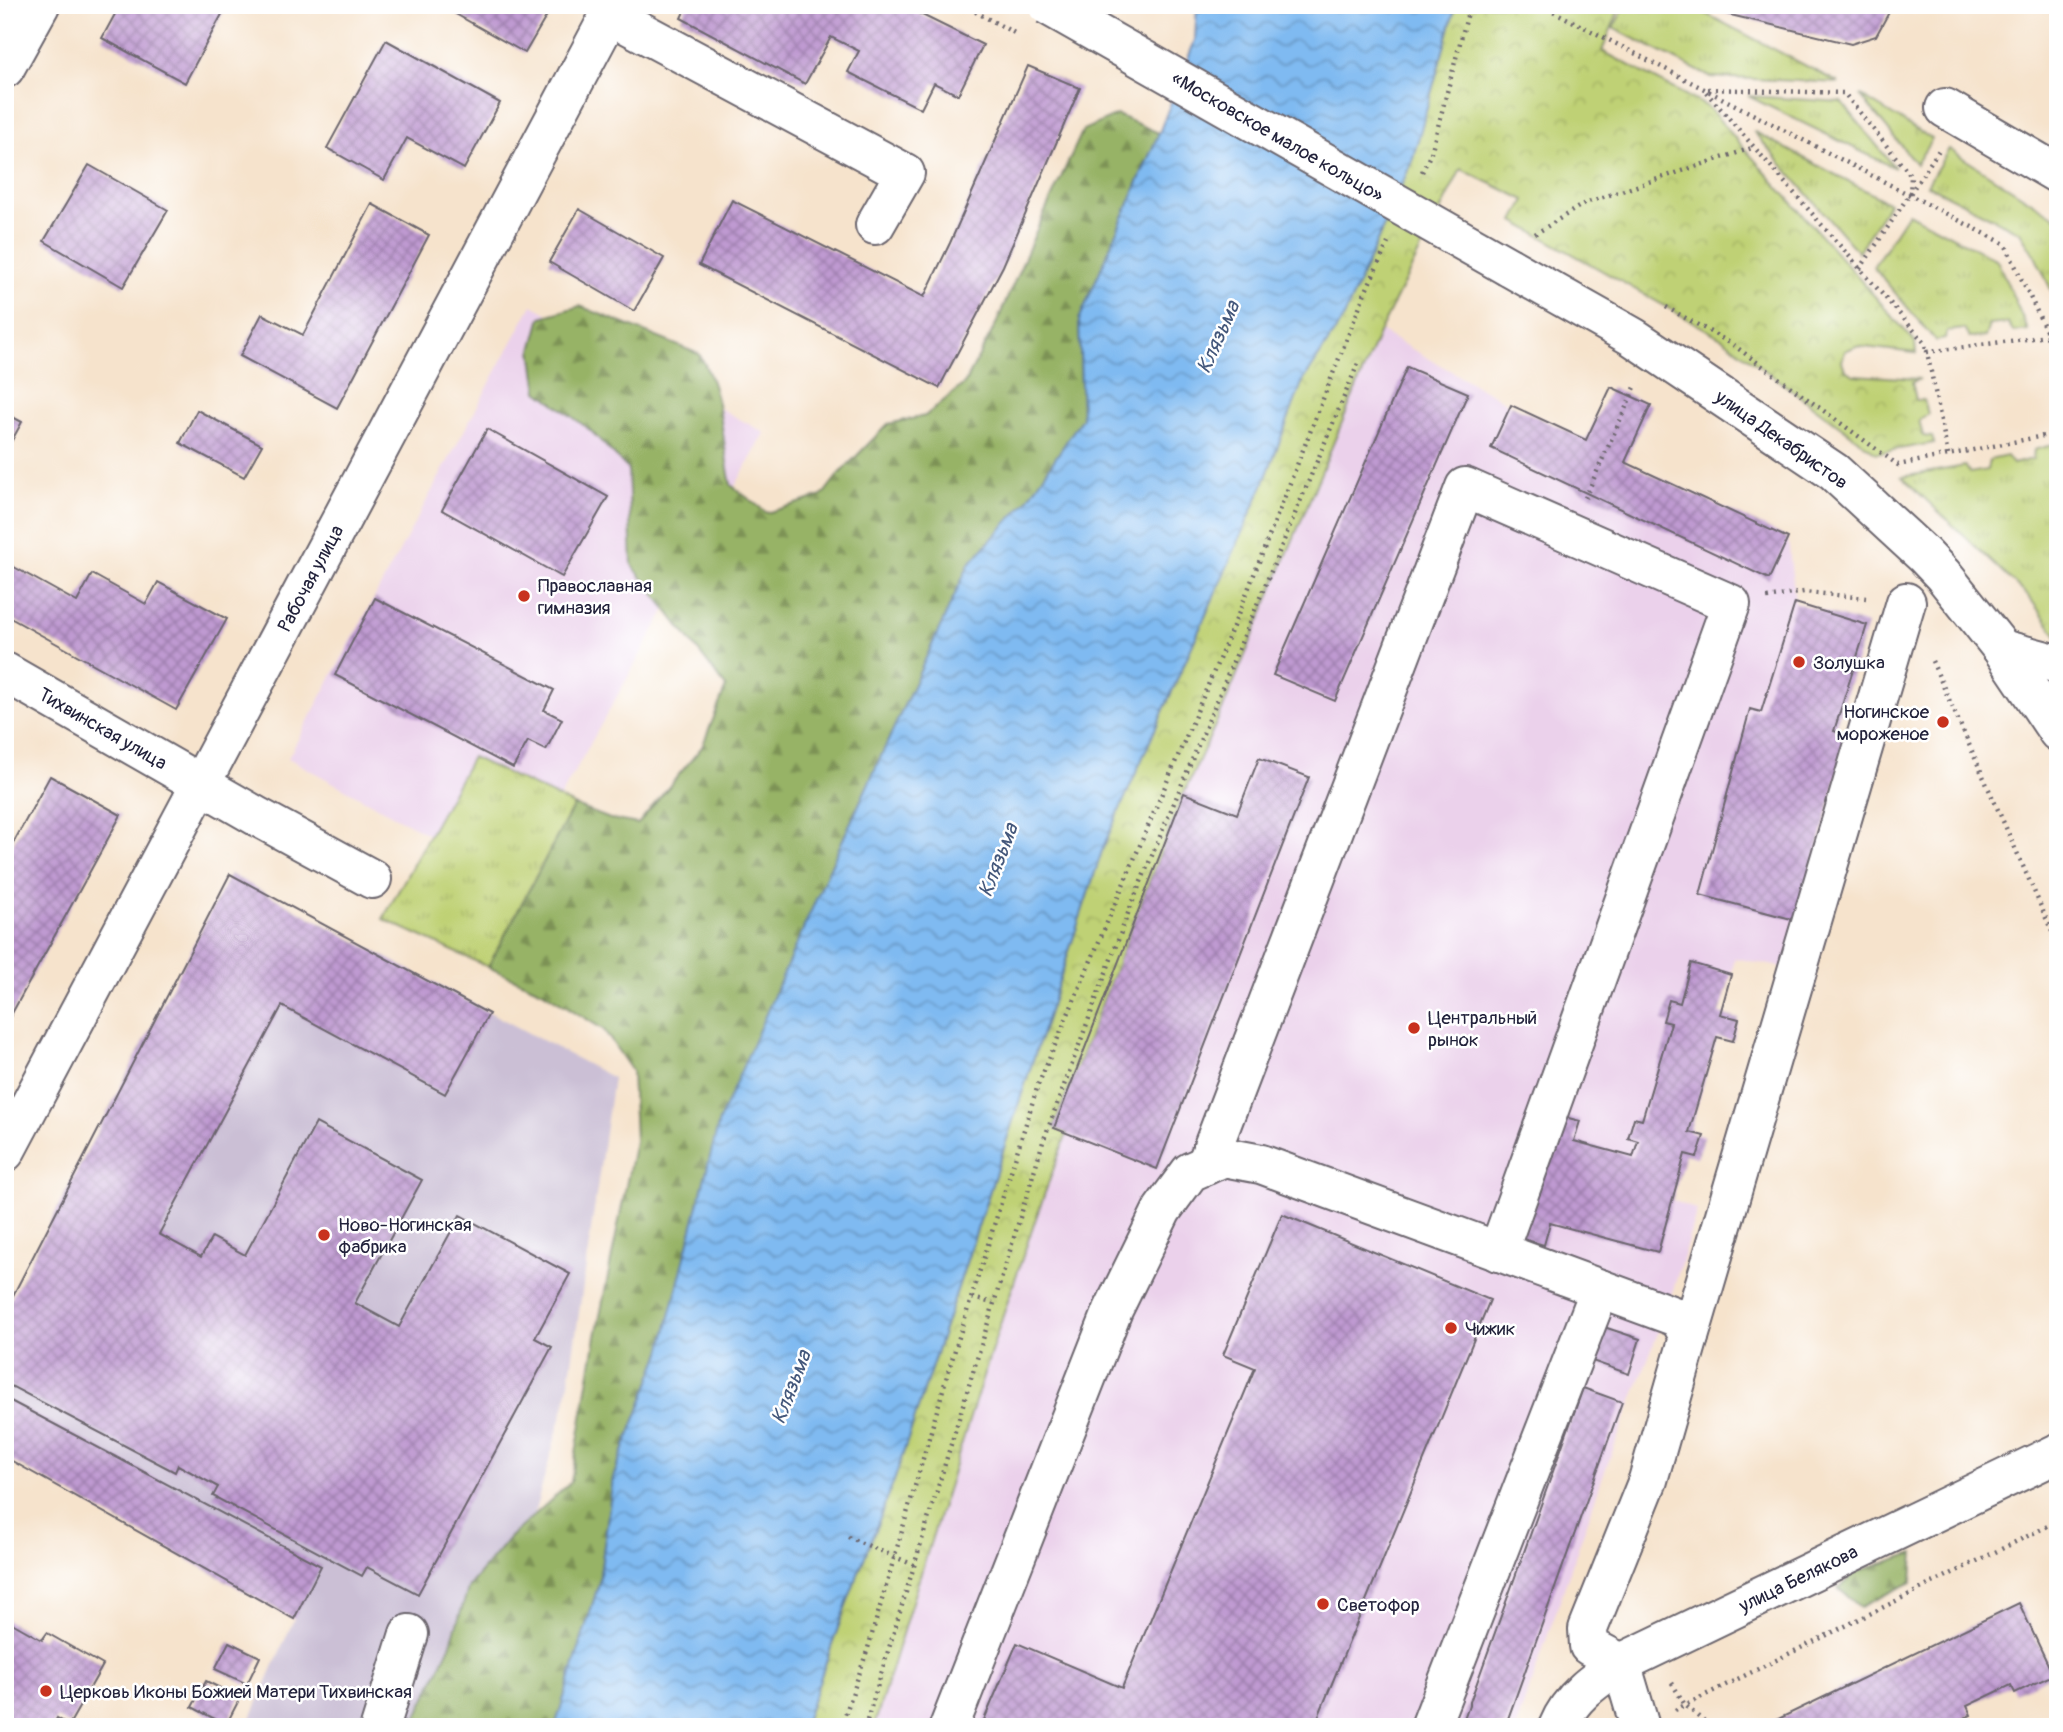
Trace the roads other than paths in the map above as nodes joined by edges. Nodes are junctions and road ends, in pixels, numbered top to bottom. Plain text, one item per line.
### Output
1 (40, 5) edge
2 (1047, 5) edge
3 (612, 10) edge
4 (5, 68) edge
5 (1945, 108) dead end
6 (2058, 174) edge
7 (875, 225) dead end
8 (1509, 267) joint
9 (1906, 602) road end
10 (2003, 649) junction
11 (2058, 664) edge
12 (5, 672) edge
13 (2058, 732) edge
14 (200, 784) junction
15 (372, 879) dead end
16 (5, 1152) edge
17 (1206, 1165) junction
18 (1498, 1252) junction
19 (1600, 1289) junction
20 (1689, 1337) junction
21 (2058, 1453) edge
22 (409, 1634) dead end
23 (1621, 1663) junction
24 (1654, 1720) edge
25 (380, 1727) edge
26 (949, 1727) edge
27 (1430, 1727) edge
28 (1558, 1727) edge

1 - 4 main road
2 - 8 main road, «Московское малое кольцо», bridge
3 - 7 main road
3 - 14 main road, Рабочая улица
5 - 6 main road
8 - 10 main road, улица Декабристов
9 - 20 main road
10 - 11 main road
10 - 13 main road, улица Декабристов
12 - 14 main road, Тихвинская улица
14 - 15 main road, Тихвинская улица
14 - 16 main road, Рабочая улица
17 - 18 main road
17 - 18 main road
17 - 26 main road
18 - 19 main road
19 - 20 main road
19 - 27 main road
20 - 23 main road
21 - 23 main road, улица Белякова
22 - 25 main road
23 - 24 main road
23 - 28 main road, улица Белякова

